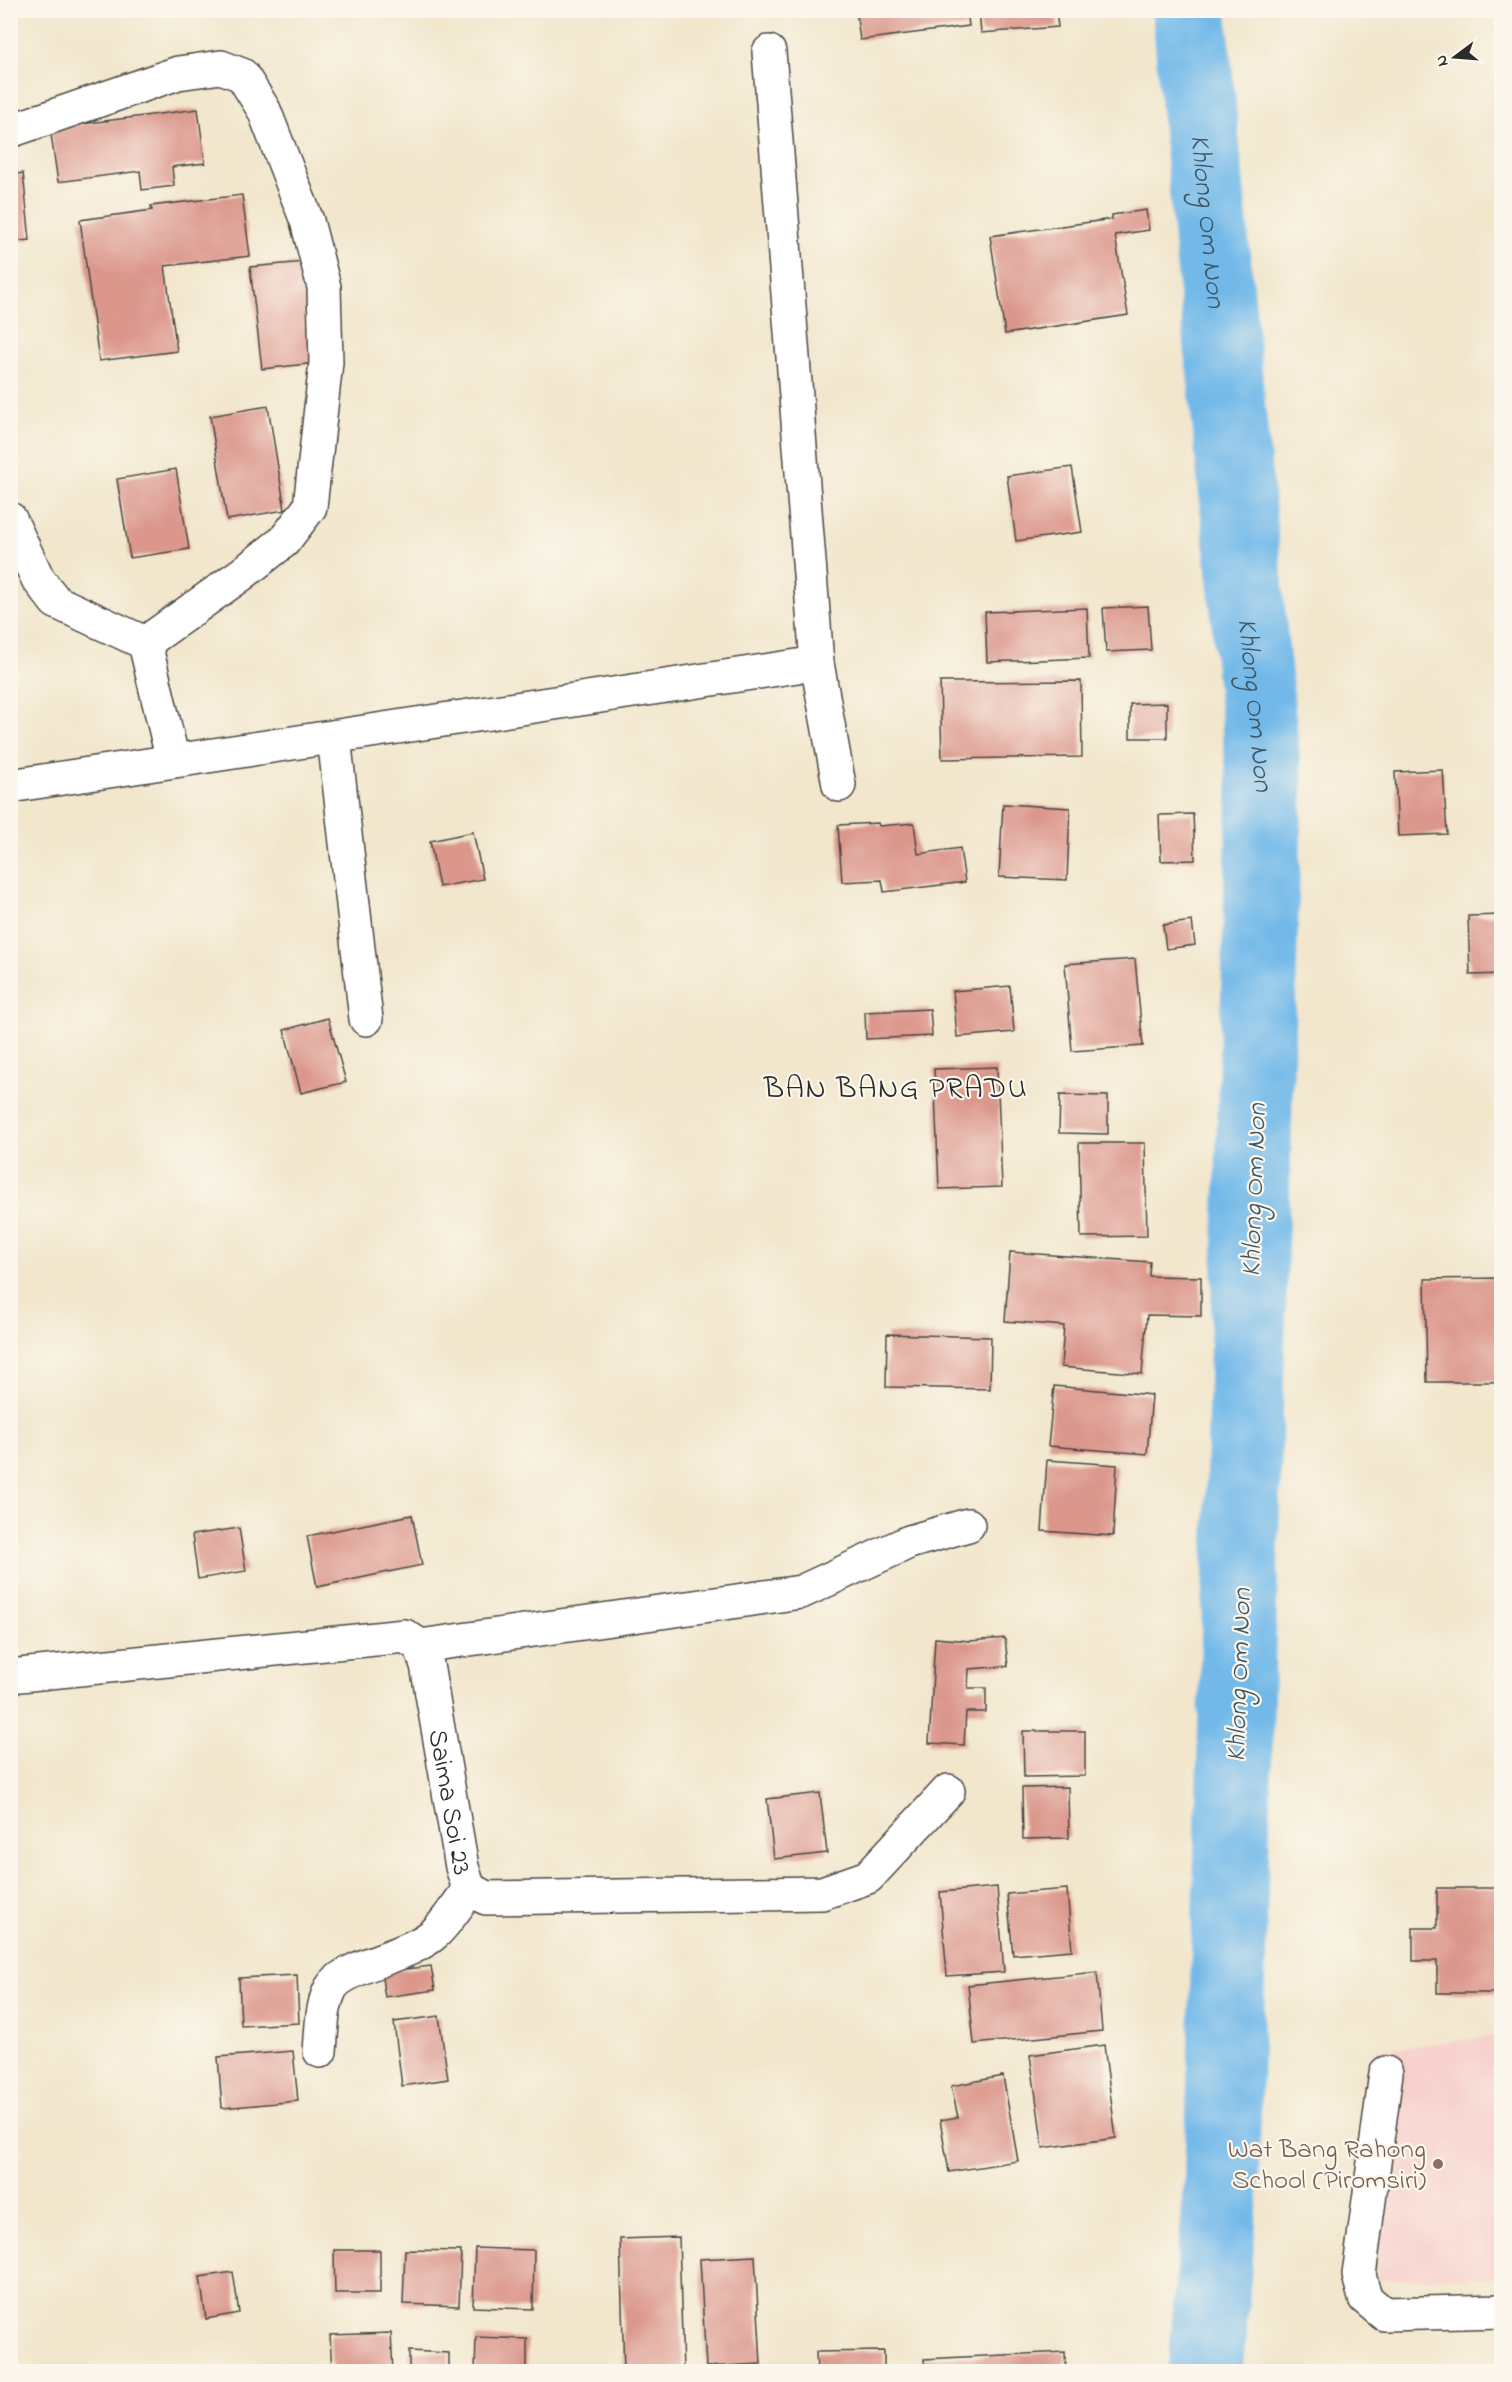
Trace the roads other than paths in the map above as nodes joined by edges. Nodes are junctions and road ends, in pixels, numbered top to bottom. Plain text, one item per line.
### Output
1 (769, 52) dead end
2 (10, 131) edge
3 (10, 519) edge
4 (145, 643) junction
5 (818, 663) junction
6 (334, 737) junction
7 (173, 761) junction
8 (839, 785) dead end
9 (10, 786) edge
10 (366, 1019) dead end
11 (968, 1525) dead end
12 (420, 1646) junction
13 (10, 1676) edge
14 (948, 1791) dead end
15 (469, 1889) junction
16 (320, 2051) dead end
17 (1386, 2073) dead end
18 (1502, 2311) edge

1 - 5 street
2 - 4 street
3 - 4 street
4 - 7 street
5 - 6 street
5 - 8 street
6 - 7 street
6 - 10 street
7 - 9 street
11 - 12 street
12 - 13 street
12 - 15 street, Saima Soi 23
14 - 15 street, Saima Soi 23
15 - 16 street
17 - 18 street

